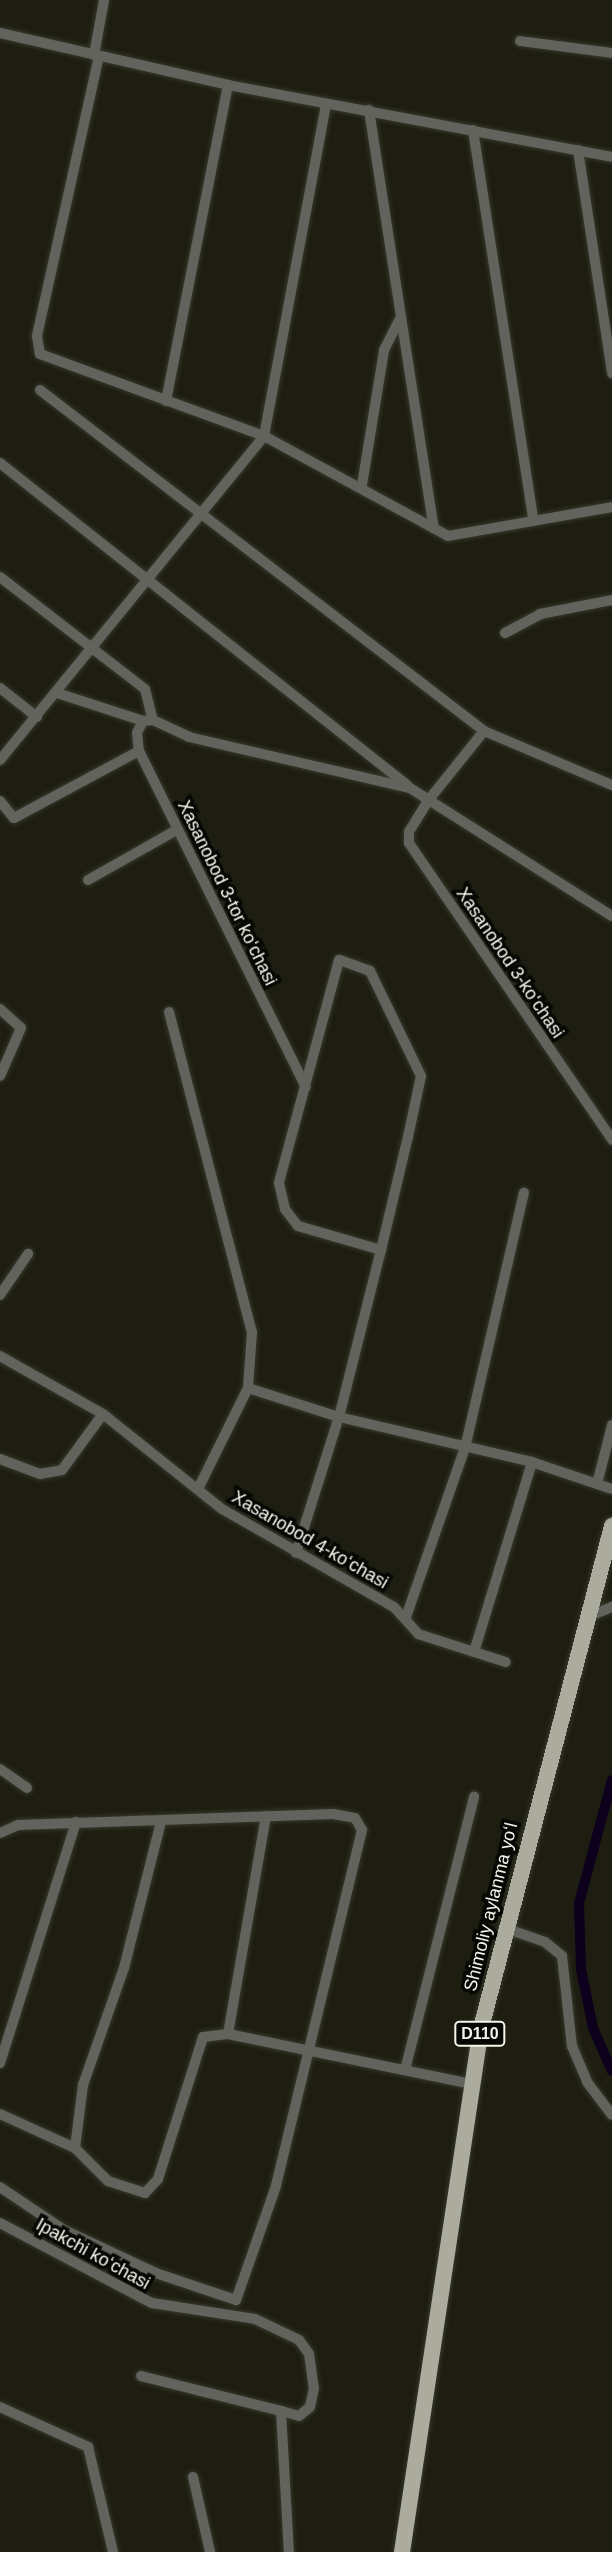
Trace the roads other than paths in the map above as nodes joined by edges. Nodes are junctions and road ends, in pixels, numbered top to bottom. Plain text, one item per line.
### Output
1 (104, 0) edge
2 (0, 33) edge
3 (520, 41) dead end
4 (612, 53) edge
5 (97, 55) junction
6 (228, 85) junction
7 (326, 103) junction
8 (369, 110) junction
9 (473, 130) junction
10 (578, 150) junction
11 (612, 157) edge
12 (400, 318) junction
13 (612, 373) edge
14 (40, 390) dead end
15 (166, 401) junction
16 (264, 436) junction
17 (0, 463) edge
18 (362, 485) junction
19 (612, 507) edge
20 (204, 515) junction
21 (533, 518) junction
22 (434, 528) junction
23 (0, 577) edge
24 (152, 580) junction
25 (612, 600) edge
26 (505, 633) dead end
27 (94, 651) junction
28 (0, 688) edge
29 (57, 693) junction
30 (37, 717) junction
31 (148, 720) junction
32 (484, 731) junction
33 (139, 751) junction
34 (0, 760) edge
35 (612, 785) edge
36 (410, 788) junction
37 (0, 801) edge
38 (428, 801) junction
39 (178, 829) junction
40 (88, 880) dead end
41 (612, 916) edge
42 (0, 1009) edge
43 (169, 1012) dead end
44 (0, 1076) edge
45 (306, 1087) junction
46 (612, 1140) edge
47 (524, 1193) dead end
48 (381, 1250) junction
49 (28, 1254) dead end
50 (0, 1295) edge
51 (0, 1356) edge
52 (248, 1388) junction
53 (103, 1414) junction
54 (339, 1417) junction
55 (612, 1425) edge
56 (465, 1448) junction
57 (0, 1459) edge
58 (532, 1462) junction
59 (597, 1485) junction
60 (198, 1489) junction
61 (612, 1489) edge
62 (612, 1526) edge
63 (296, 1553) junction
64 (612, 1607) edge
65 (587, 1617) junction
66 (406, 1618) junction
67 (474, 1652) junction
68 (506, 1662) dead end
69 (0, 1769) edge
70 (27, 1788) dead end
71 (474, 1797) dead end
72 (266, 1816) junction
73 (76, 1822) junction
74 (161, 1822) junction
75 (0, 1833) edge
76 (505, 1928) junction
77 (228, 2034) junction
78 (310, 2053) junction
79 (0, 2063) edge
80 (405, 2070) junction
81 (471, 2084) junction
82 (0, 2114) edge
83 (612, 2115) edge
84 (75, 2148) junction
85 (0, 2187) edge
86 (0, 2223) edge
87 (236, 2300) junction
88 (238, 2319) junction
89 (141, 2376) dead end
90 (0, 2407) edge
91 (281, 2411) junction
92 (193, 2477) dead end
93 (113, 2552) edge
94 (210, 2552) edge
95 (289, 2552) edge
96 (401, 2552) edge

1 - 5 street
2 - 5 street
3 - 4 street
5 - 6 street
5 - 15 street
6 - 7 street
6 - 15 street
7 - 8 street
7 - 16 street
8 - 9 street
8 - 12 street
9 - 10 street
9 - 21 street
10 - 11 street
10 - 13 street
12 - 18 street
12 - 22 street
14 - 20 street
15 - 16 street
16 - 18 street
16 - 20 street
17 - 24 street
18 - 22 street
19 - 21 street
20 - 24 street
20 - 32 street
21 - 22 street
23 - 27 street
24 - 27 street
24 - 36 street
25 - 26 street
27 - 29 street
27 - 31 street
28 - 30 street
29 - 30 street
29 - 31 street
30 - 34 street
31 - 33 street
31 - 36 street
32 - 35 street
32 - 38 street
33 - 37 street
33 - 39 street, Xasanobod 3-tor koʻchasi
36 - 38 street
38 - 41 street
38 - 46 street, Xasanobod 3-koʻchasi
39 - 40 street
39 - 45 street, Xasanobod 3-tor koʻchasi
42 - 44 street
43 - 52 street
45 - 48 street
45 - 48 street
47 - 56 street
48 - 54 street
49 - 50 street
51 - 53 street, Xasanobod 4-koʻchasi
52 - 54 street
52 - 60 street
53 - 57 street
53 - 60 street, Xasanobod 4-koʻchasi
54 - 56 street
54 - 63 street
55 - 59 street
56 - 58 street
56 - 66 street
58 - 59 street
58 - 67 street
59 - 61 street
60 - 63 street, Xasanobod 4-koʻchasi
62 - 65 main road, Shimoliy aylanma yoʻl / D110
63 - 66 street, Xasanobod 4-koʻchasi
64 - 65 street
65 - 76 main road, Shimoliy aylanma yoʻl / D110
66 - 67 street, Xasanobod 4-koʻchasi
67 - 68 street, Xasanobod 4-koʻchasi
69 - 70 street
71 - 80 street
72 - 74 street
72 - 77 street
72 - 78 street
73 - 74 street
73 - 75 street
73 - 79 street
74 - 84 street
76 - 81 main road, Shimoliy aylanma yoʻl / D110
76 - 83 street
77 - 78 street
77 - 84 street
78 - 80 street
78 - 87 street
80 - 81 street
81 - 96 main road, Shimoliy aylanma yoʻl / D110
82 - 84 street
85 - 87 street
86 - 88 street, Ipakchi koʻchasi
87 - 88 street
88 - 91 street, Ipakchi koʻchasi
89 - 91 street
90 - 93 street
91 - 95 street
92 - 94 street

